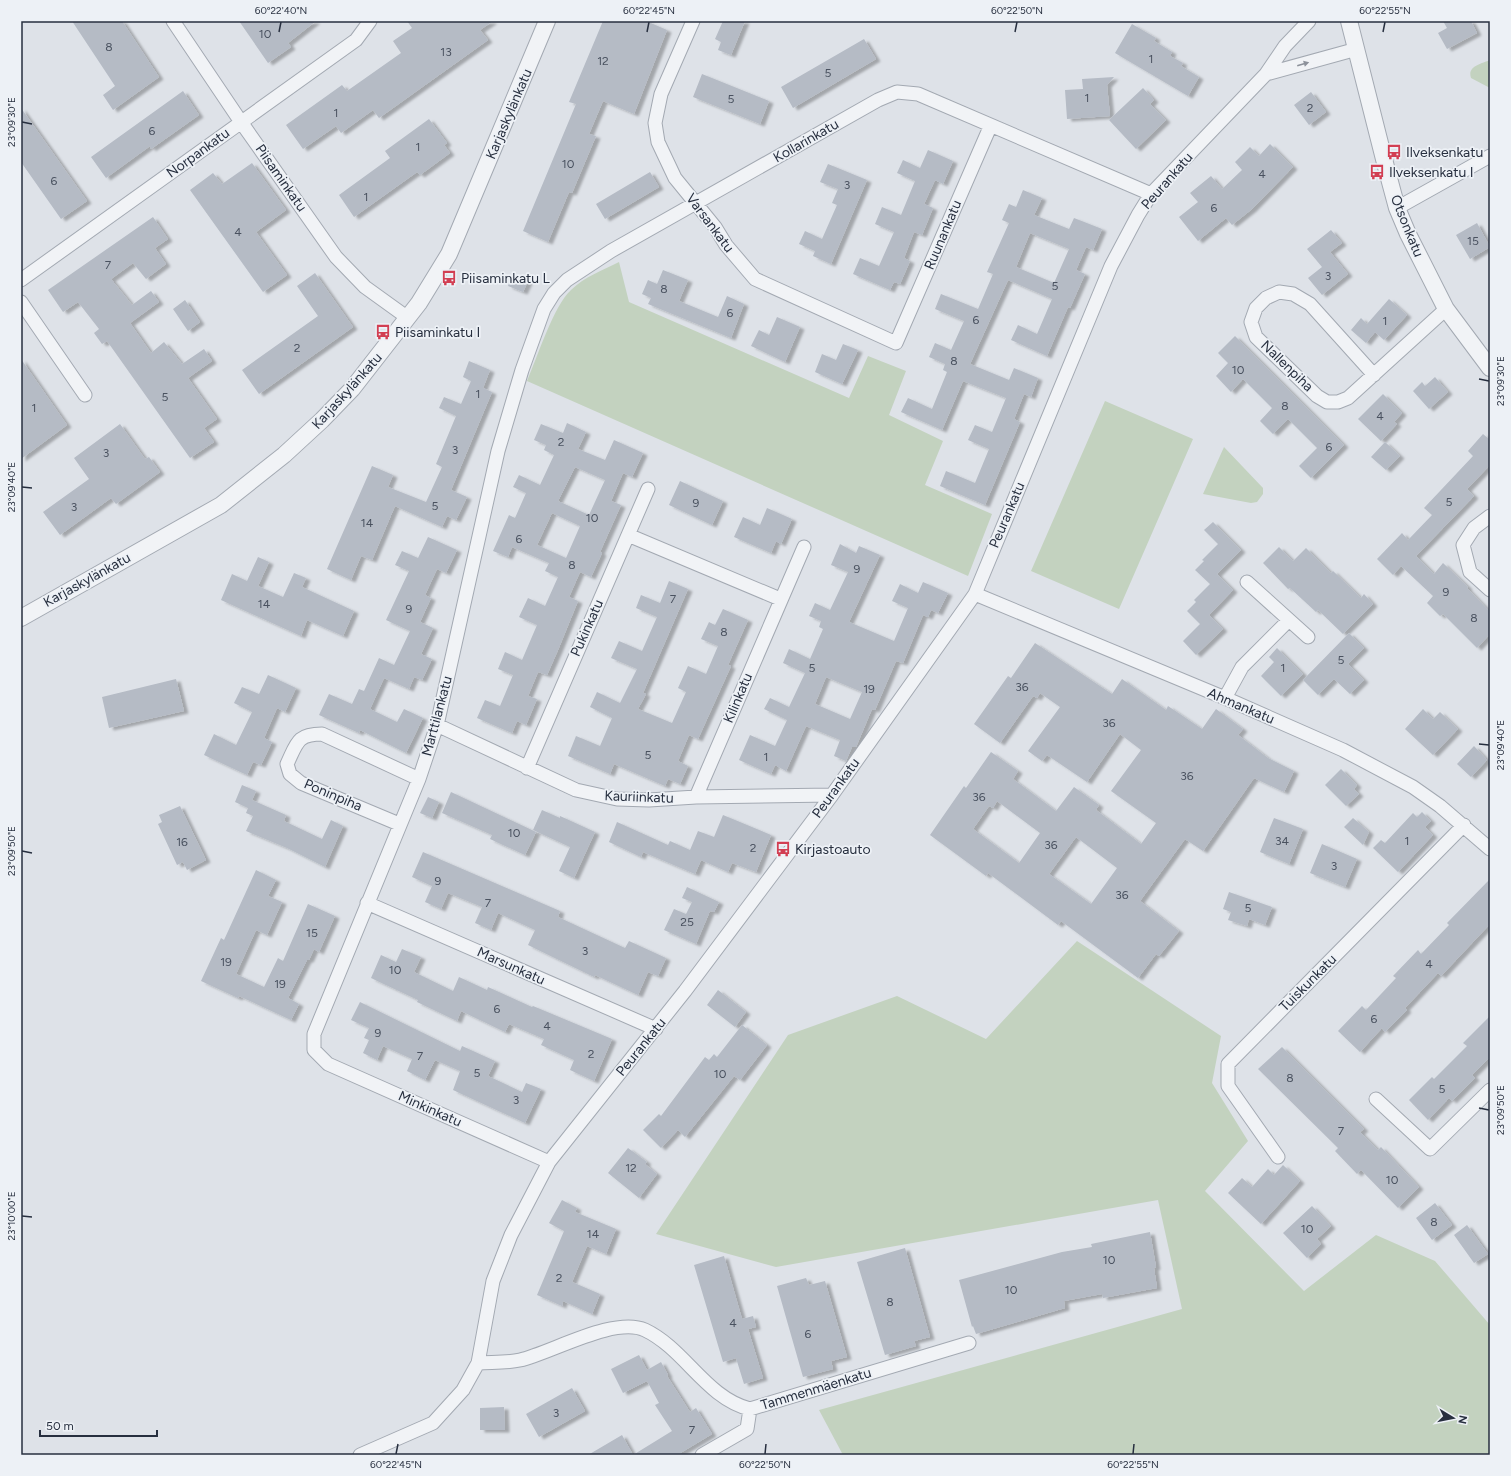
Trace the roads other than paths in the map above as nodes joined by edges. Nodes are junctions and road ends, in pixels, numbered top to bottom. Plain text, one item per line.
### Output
1 (173, 21) edge
2 (370, 21) edge
3 (547, 21) edge
4 (693, 21) edge
5 (1309, 21) edge
6 (1349, 21) edge
7 (1356, 49) junction
8 (1266, 74) junction
9 (241, 122) junction
10 (990, 126) junction
11 (1490, 156) edge
12 (1151, 194) junction
13 (697, 204) junction
14 (1397, 208) junction
15 (21, 280) edge
16 (21, 302) edge
17 (1446, 309) junction
18 (408, 318) junction
19 (896, 343) joint
20 (1490, 368) edge
21 (522, 370) joint
22 (1374, 375) junction
23 (85, 395) dead end
24 (648, 489) dead end
25 (1490, 516) edge
26 (628, 535) junction
27 (804, 547) dead end
28 (1247, 582) dead end
29 (1490, 590) edge
30 (975, 594) junction
31 (780, 599) junction
32 (21, 618) edge
33 (1289, 620) junction
34 (1308, 637) dead end
35 (1225, 698) junction
36 (437, 725) junction
37 (527, 768) junction
38 (419, 779) junction
39 (832, 795) junction
40 (696, 797) junction
41 (399, 824) junction
42 (1464, 825) junction
43 (1490, 849) edge
44 (367, 903) junction
45 (656, 1029) junction
46 (314, 1050) joint
47 (1490, 1090) edge
48 (1376, 1099) dead end
49 (1278, 1157) dead end
50 (549, 1162) junction
51 (969, 1343) dead end
52 (478, 1363) junction
53 (750, 1409) junction
54 (360, 1455) edge
55 (702, 1455) edge

1 - 9 street, Piisaminkatu
2 - 9 street, Norpankatu
3 - 18 street, Karjaskylänkatu
4 - 13 street, Varsankatu
5 - 8 street, Peurankatu
6 - 7 street, Otsonkatu
8 -> 7 street
7 - 14 street, Otsonkatu
8 - 12 street, Peurankatu
9 - 15 street, Norpankatu
9 - 18 street, Piisaminkatu
10 - 12 street, Kollarinkatu
10 - 13 street, Kollarinkatu
10 - 19 street, Ruunankatu
11 - 14 street
12 - 30 street, Peurankatu
13 - 19 street, Varsankatu
13 - 21 street, Kollarinkatu
14 - 17 street, Otsonkatu
16 - 23 street
17 - 20 street, Otsonkatu
17 - 22 street, Nallenpiha
18 - 32 street, Karjaskylänkatu
21 - 36 street, Marttilankatu
22 - 22 street, Nallenpiha
24 - 26 street, Pukinkatu
25 - 29 street
26 - 31 street
26 - 37 street, Pukinkatu
27 - 31 street, Kilinkatu
28 - 33 street
30 - 35 street, Ahmankatu
30 - 39 street, Peurankatu
31 - 40 street, Kilinkatu
33 - 34 street
33 - 35 street
35 - 42 street, Ahmankatu
36 - 37 street, Kauriinkatu
36 - 38 street, Marttilankatu
37 - 40 street, Kauriinkatu
38 - 41 street, Marttilankatu
38 - 41 street, Poninpiha
39 - 40 street, Kauriinkatu
39 - 45 street, Peurankatu
41 - 44 street, Marttilankatu
42 - 43 street, Ahmankatu
42 - 49 street, Tuiskunkatu
44 - 45 street, Marsunkatu
44 - 46 street, Marttilankatu
45 - 50 street, Peurankatu
46 - 50 street, Minkinkatu
47 - 48 street
50 - 52 street, Peurankatu
51 - 53 street, Tammenmäenkatu
52 - 53 street, Tammenmäenkatu
52 - 54 street, Peurankatu
53 - 55 street

